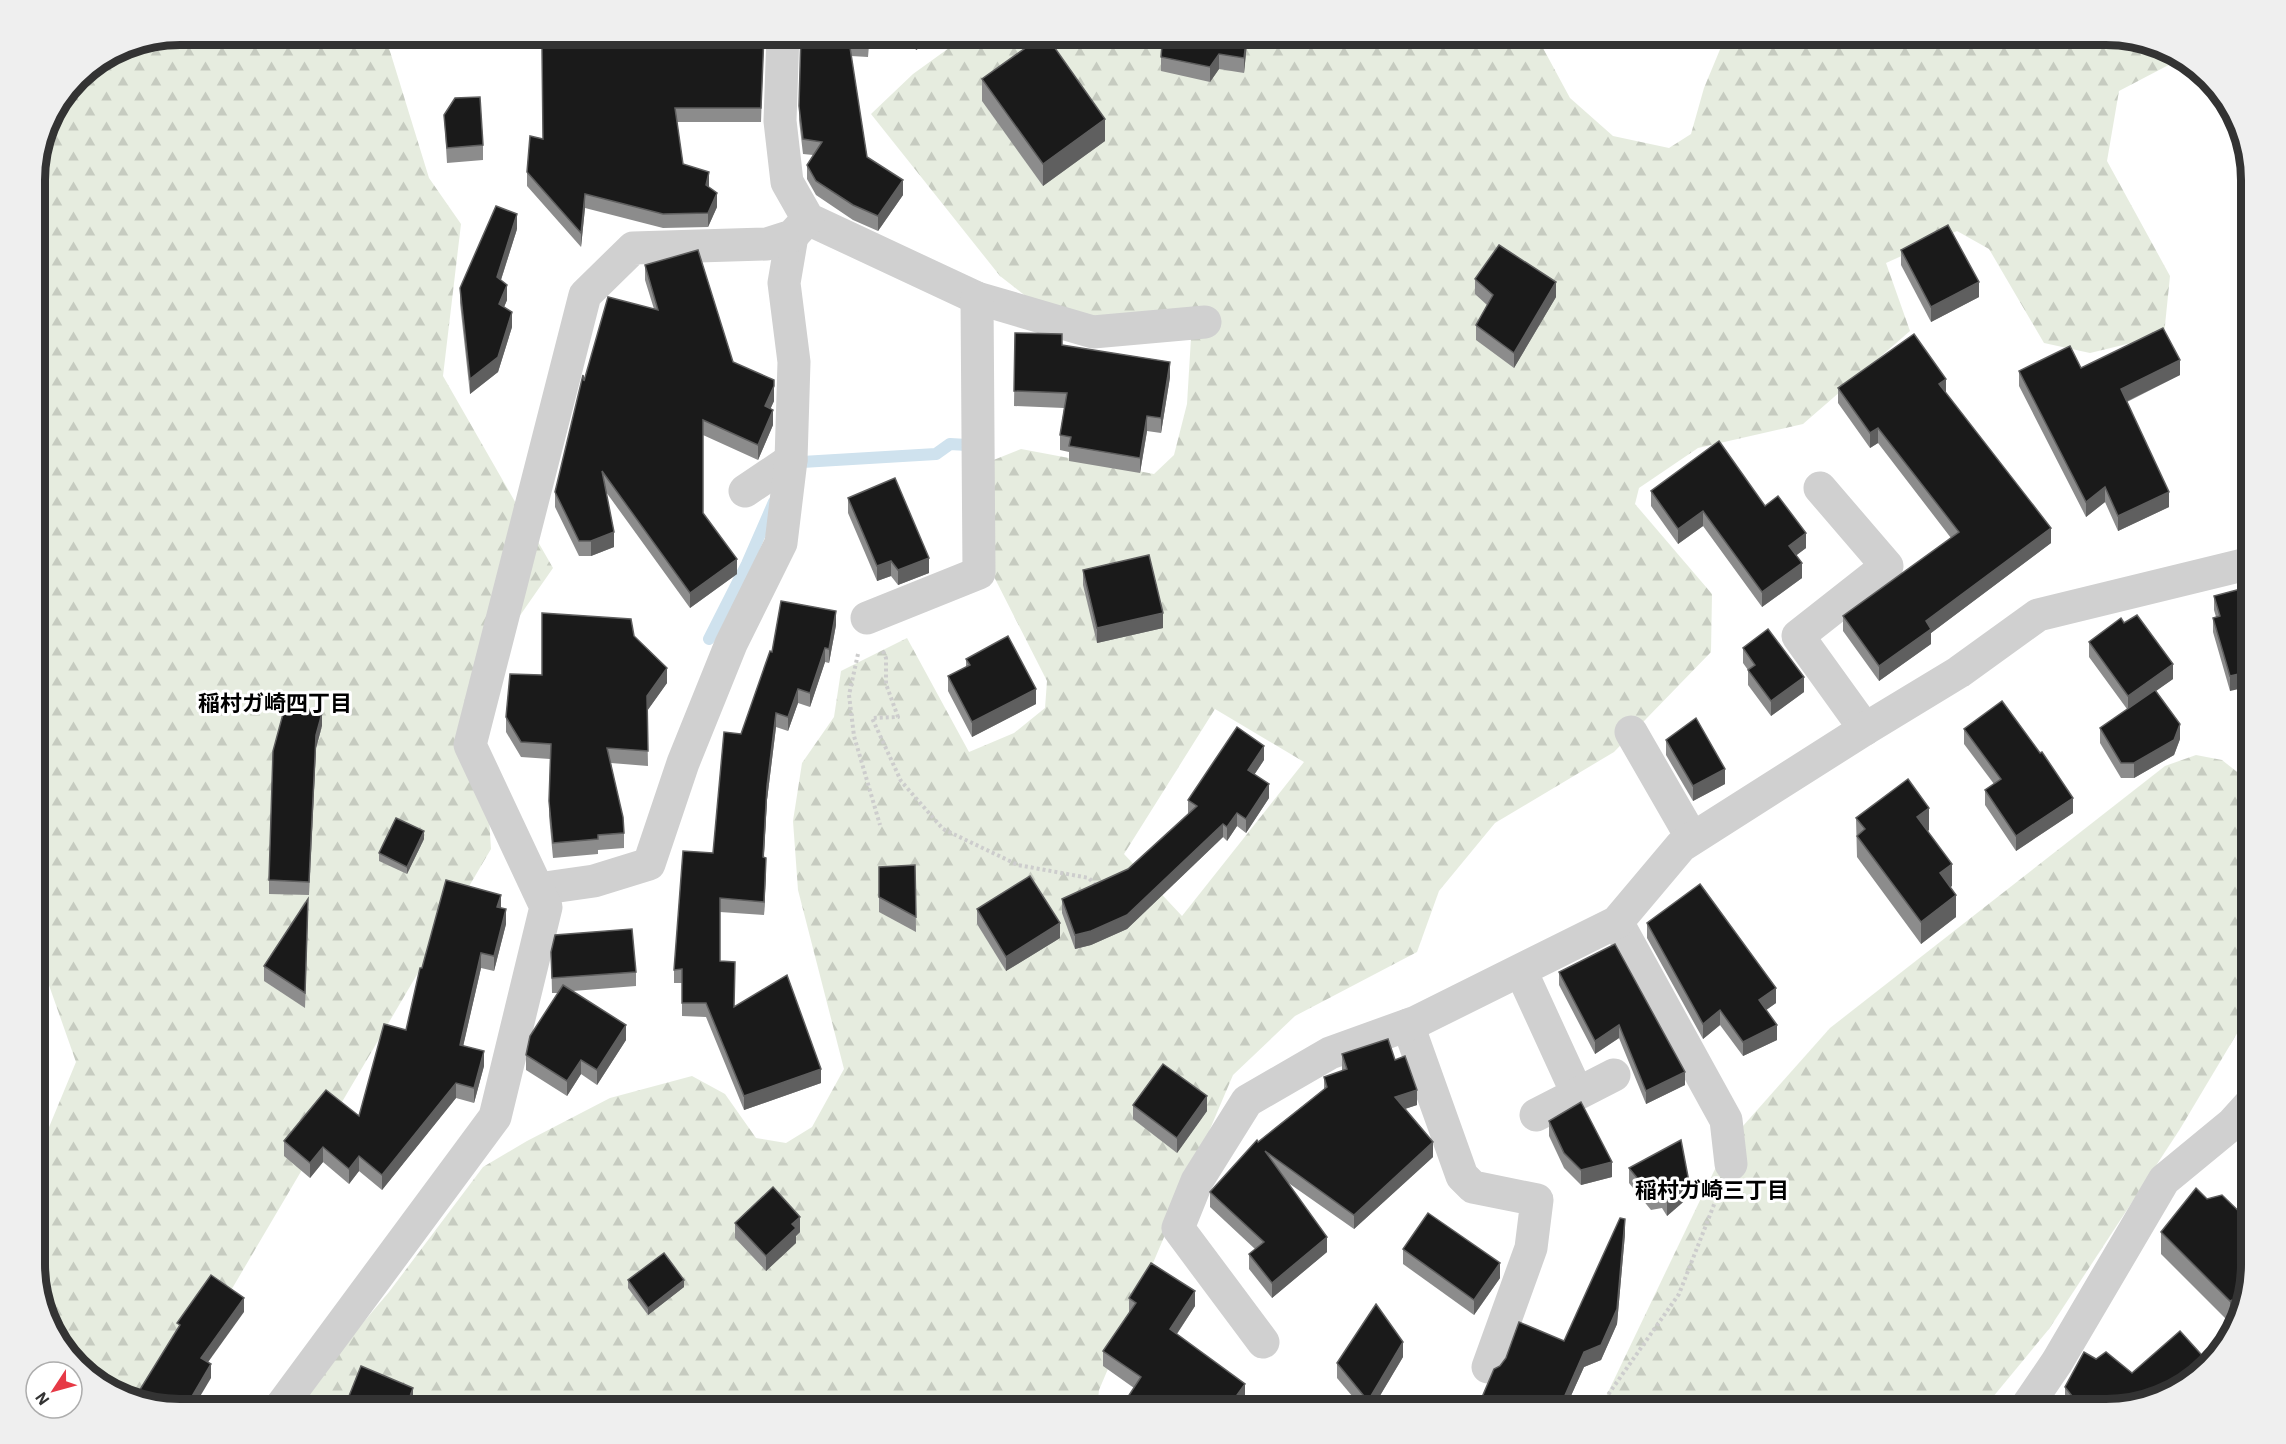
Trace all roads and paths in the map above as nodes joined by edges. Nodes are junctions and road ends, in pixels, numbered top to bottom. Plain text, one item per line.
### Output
1 (783, 45) edge
2 (800, 227) junction
3 (977, 298) junction
4 (1205, 321) dead end
5 (790, 468) junction
6 (1820, 488) dead end
7 (745, 491) dead end
8 (2241, 566) edge
9 (867, 618) junction
10 (1865, 729) junction
11 (1631, 732) dead end
12 (880, 825) dead end
13 (1692, 838) junction
14 (538, 889) junction
15 (1099, 890) edge
16 (1617, 922) junction
17 (1521, 971) junction
18 (1408, 1025) junction
19 (1614, 1075) dead end
20 (1577, 1093) junction
21 (1536, 1115) dead end
22 (2241, 1115) edge
23 (1731, 1164) joint
24 (1263, 1342) dead end
25 (1488, 1367) dead end
26 (287, 1399) edge
27 (1606, 1399) edge
28 (2032, 1399) edge

1 - 2 street
2 - 3 street
2 - 5 street
2 - 14 street
3 - 4 street
3 - 9 street
5 - 7 street
5 - 14 street
6 - 10 street
8 - 10 street
9 - 12 path
9 - 15 path
10 - 13 street
11 - 13 street
13 - 16 street
14 - 26 street
16 - 17 street
16 - 23 street
17 - 18 street
17 - 20 street
18 - 24 street
18 - 25 street
19 - 20 street
20 - 21 street
22 - 28 street
23 - 27 path

